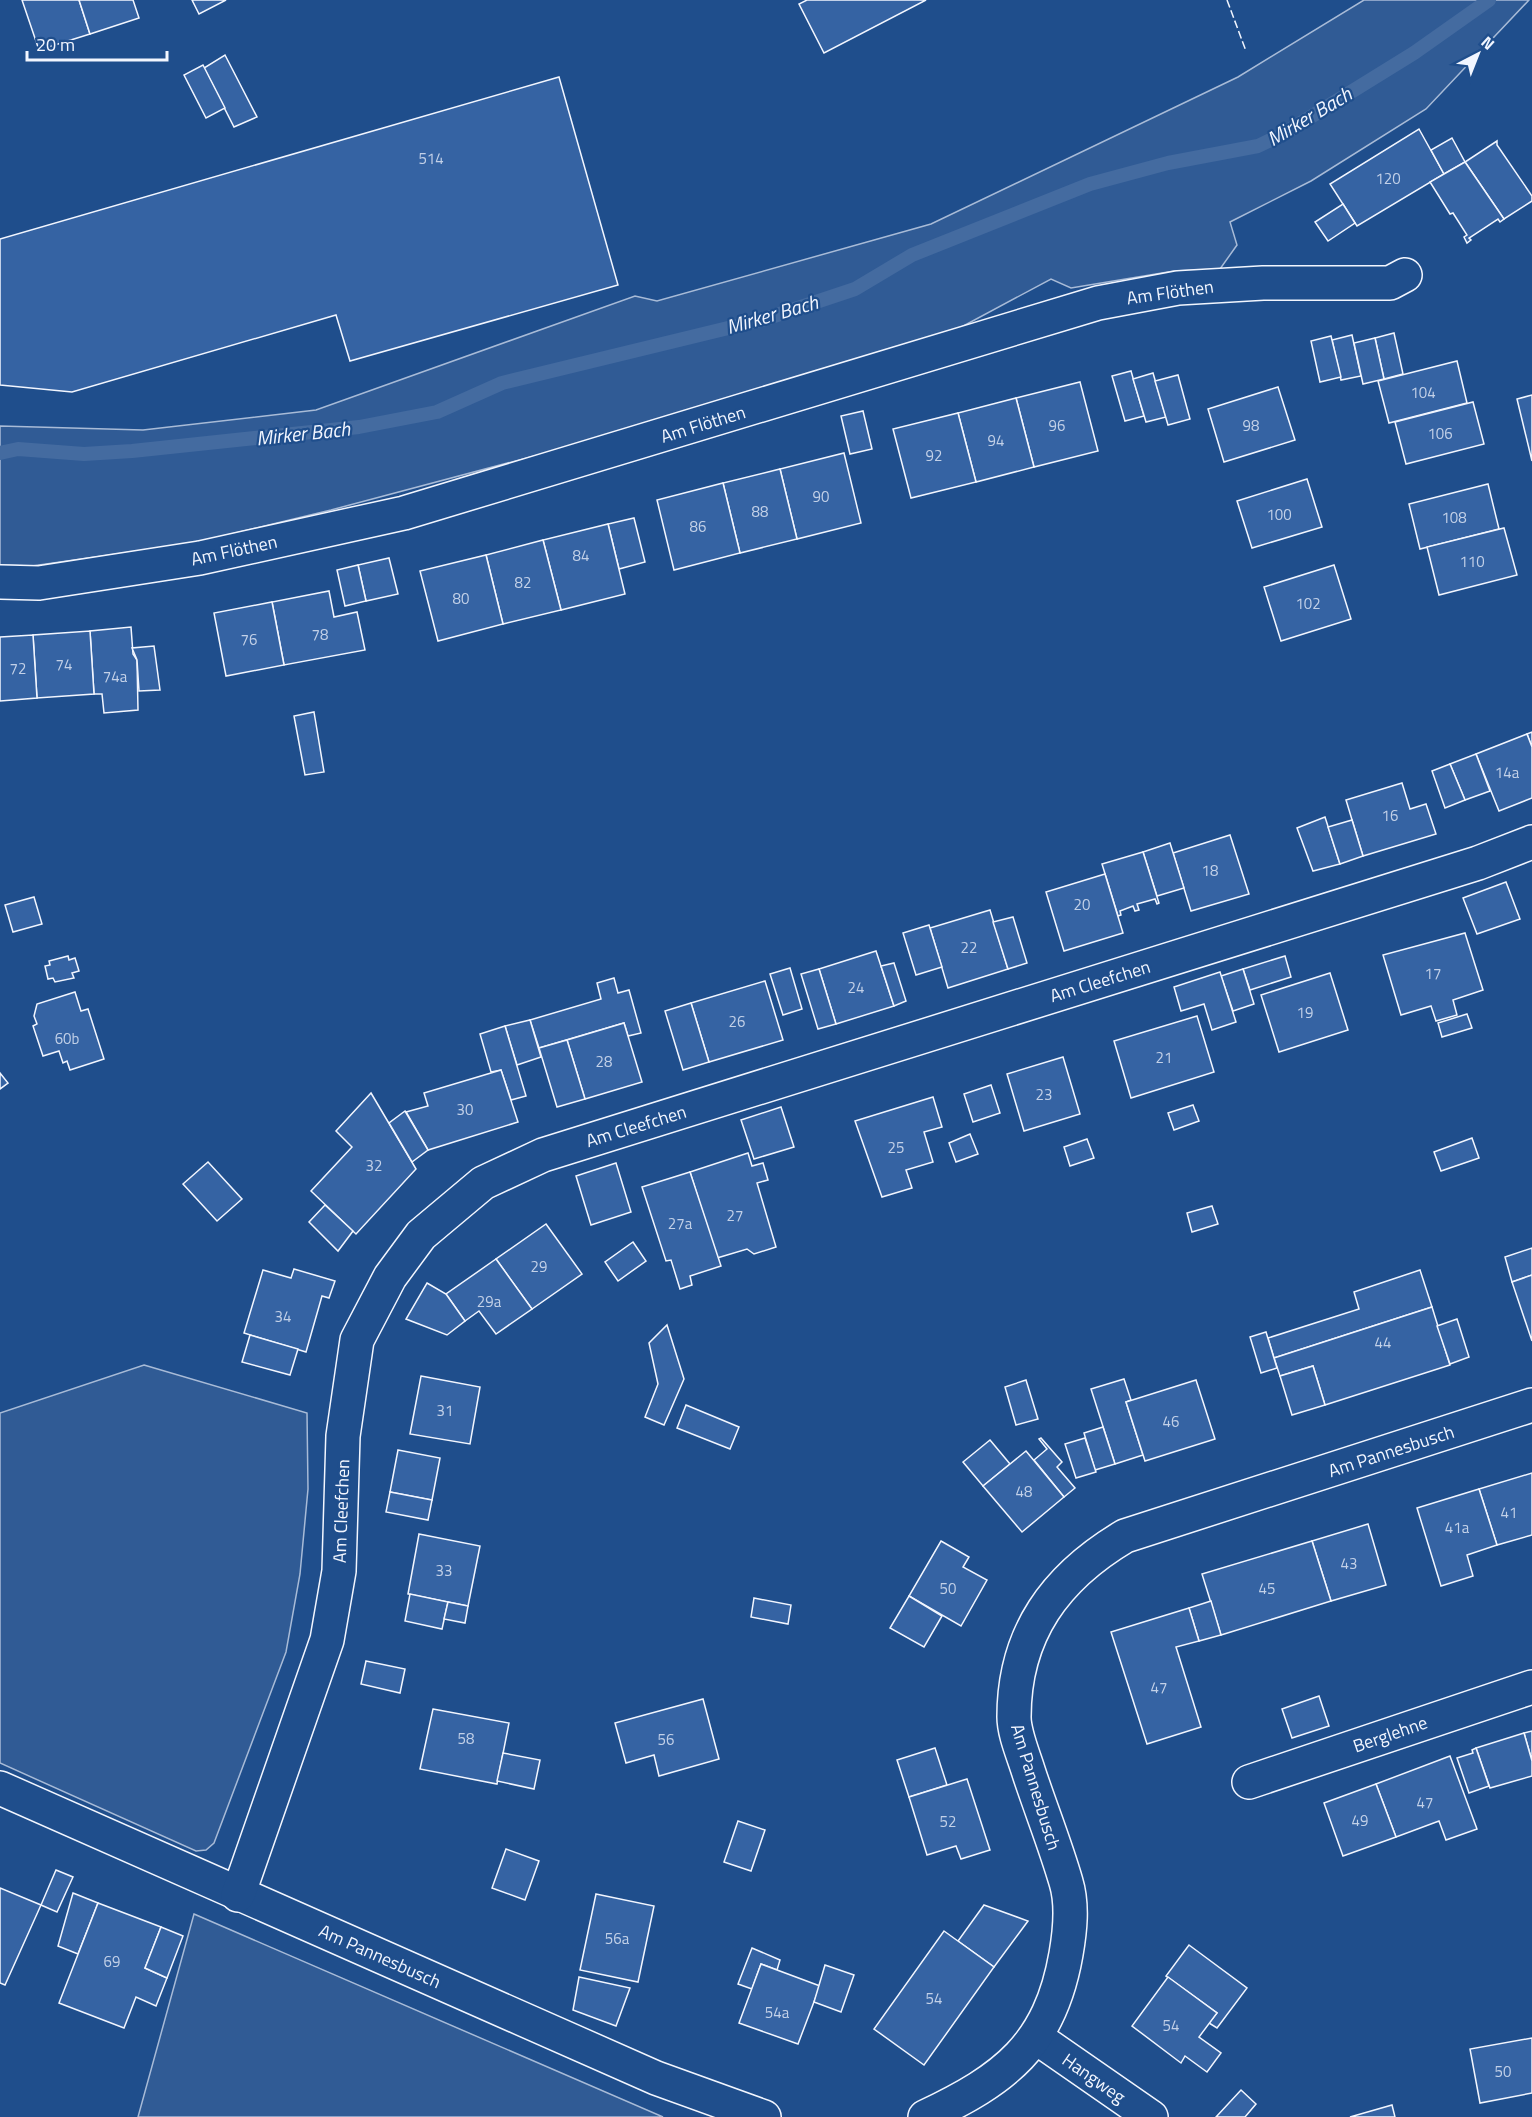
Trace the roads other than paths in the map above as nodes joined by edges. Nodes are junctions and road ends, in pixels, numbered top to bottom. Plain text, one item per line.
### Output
1 (1405, 275) dead end
2 (0, 582) edge
3 (1532, 842) edge
4 (1532, 1405) edge
5 (1532, 1687) edge
6 (1249, 1782) dead end
7 (0, 1788) edge
8 (238, 1895) junction
9 (1037, 2038) junction
10 (764, 2117) edge
11 (925, 2117) edge
12 (1151, 2117) edge

1 - 2 street, Am Flöthen
3 - 8 street, Am Cleefchen
4 - 9 street, Am Pannesbusch
5 - 6 street, Berglehne
7 - 8 street, Am Pannesbusch
8 - 10 street, Am Pannesbusch
9 - 11 street, Am Pannesbusch
9 - 12 street, Hangweg

